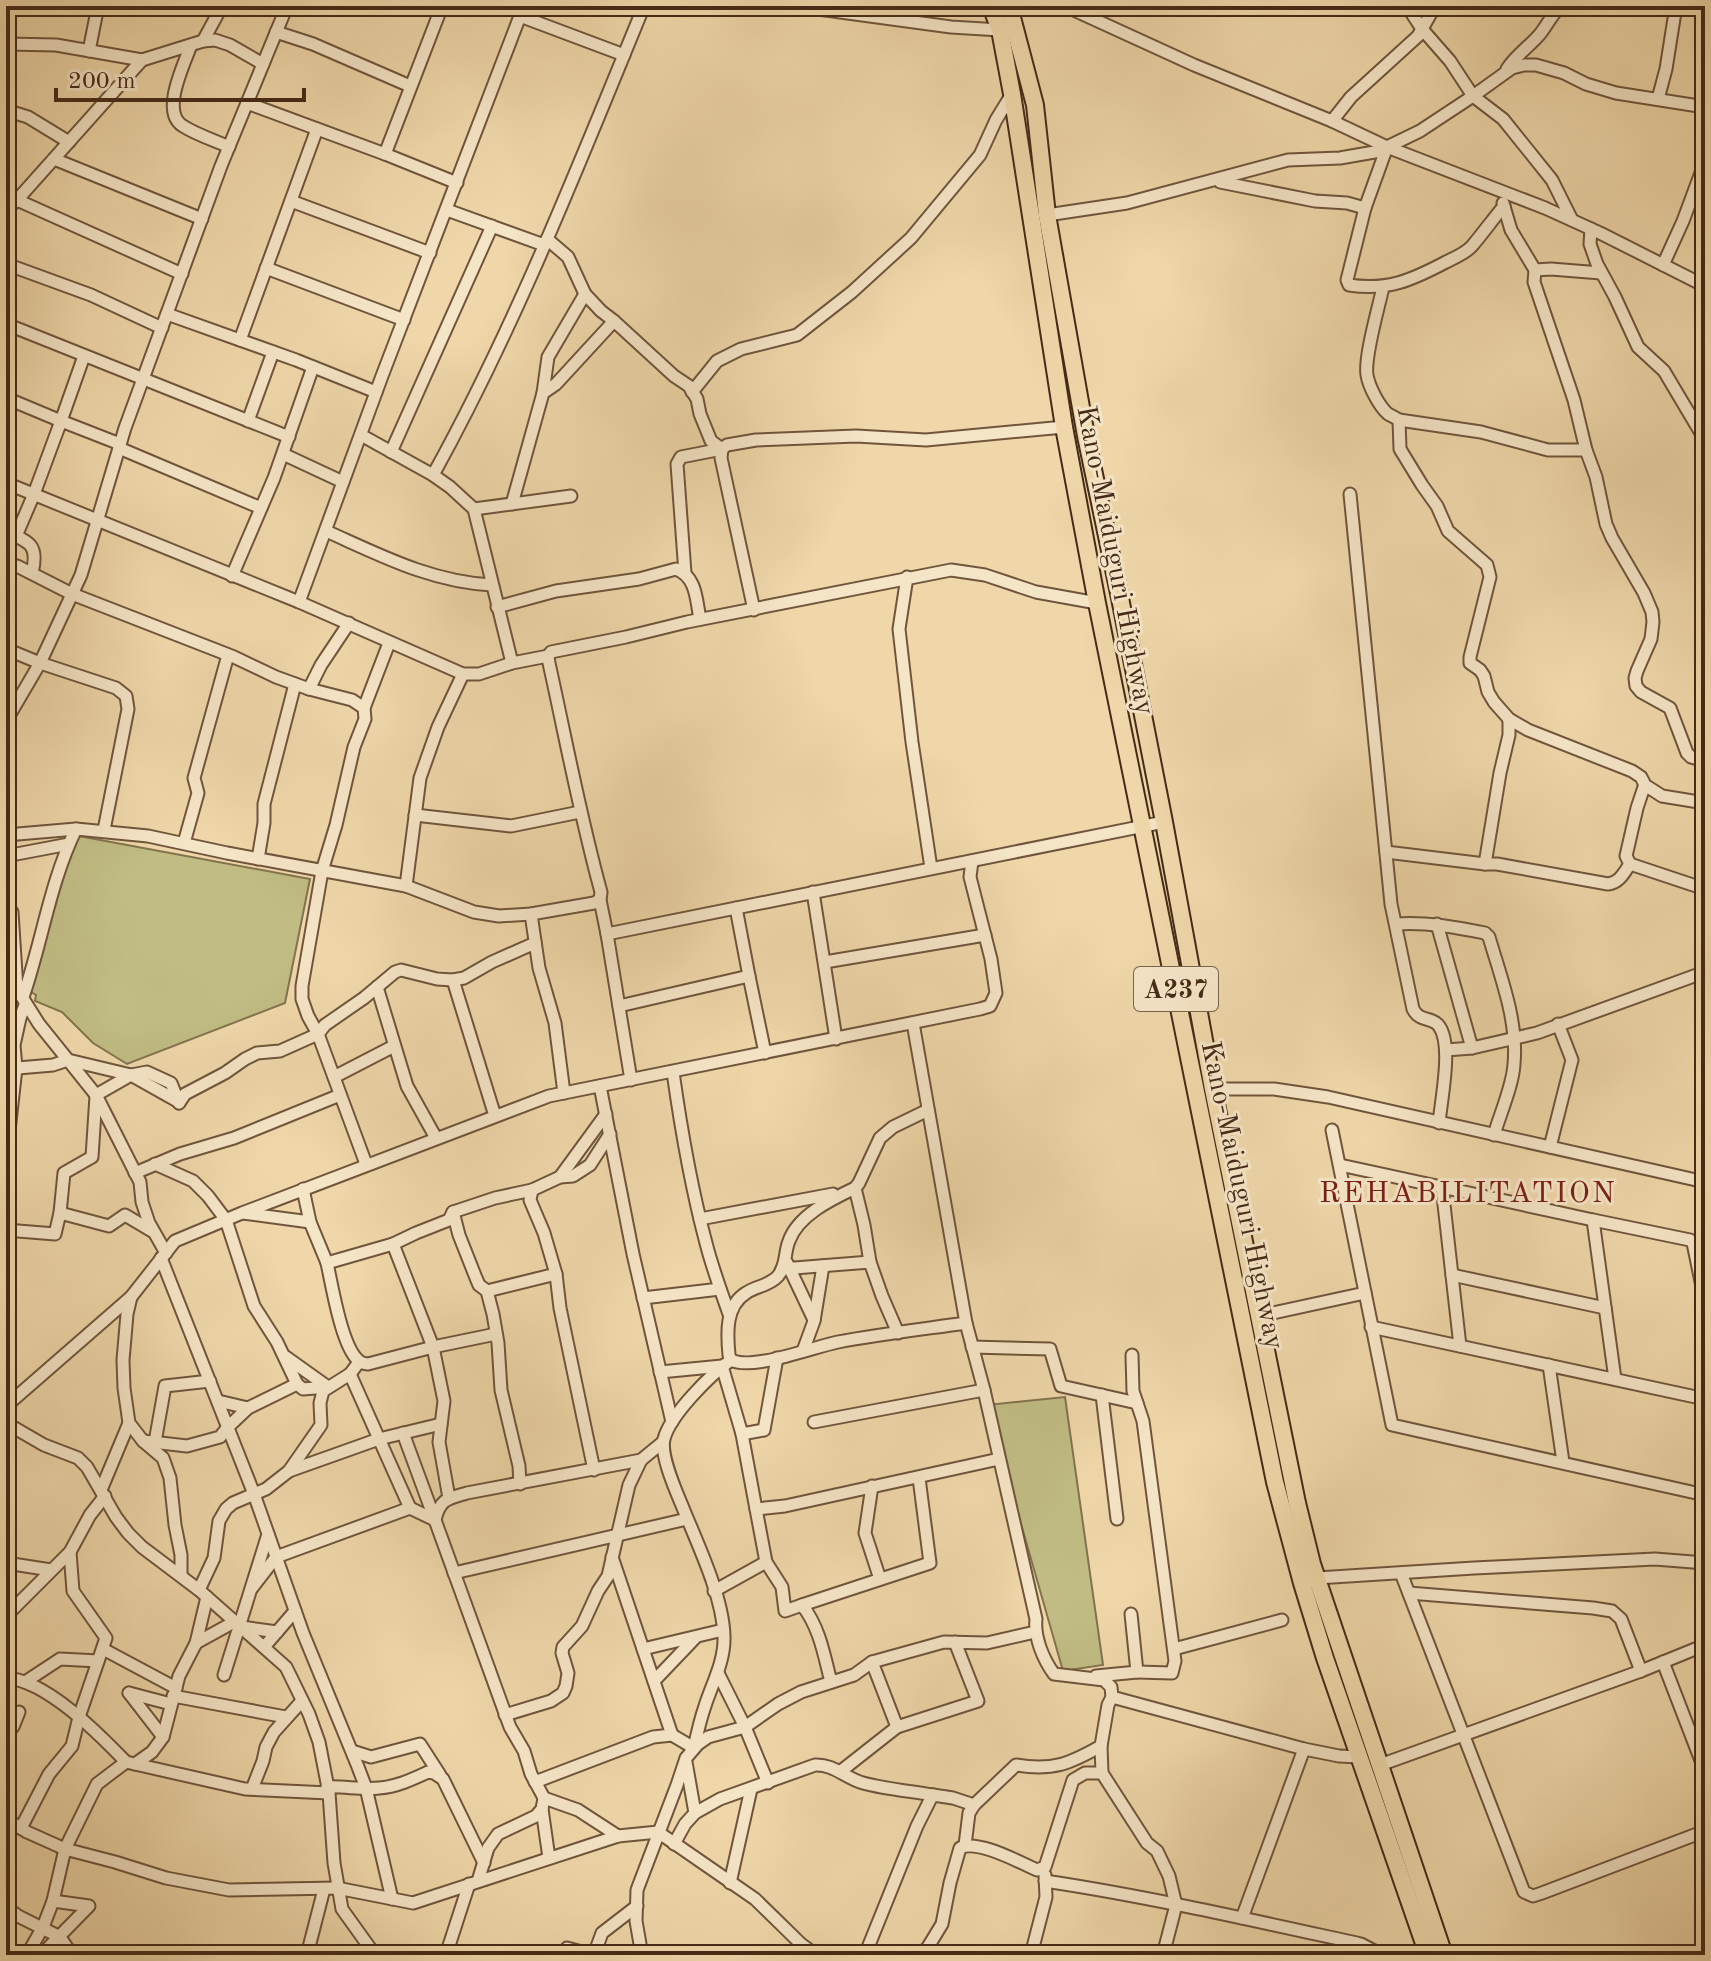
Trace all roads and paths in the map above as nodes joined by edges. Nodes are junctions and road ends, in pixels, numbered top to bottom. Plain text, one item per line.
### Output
1 (98, 6) edge
2 (222, 6) edge
3 (287, 6) edge
4 (442, 6) edge
5 (644, 6) edge
6 (796, 6) edge
7 (991, 6) edge
8 (1009, 6) edge
9 (1065, 6) edge
10 (1407, 6) edge
11 (1435, 6) edge
12 (1560, 6) edge
13 (1676, 6) edge
14 (520, 11) edge
15 (1422, 29) junction
16 (1000, 30) junction
17 (276, 32) junction
18 (197, 43) junction
19 (6, 44) edge
20 (89, 51) junction
21 (624, 55) junction
22 (142, 60) junction
23 (263, 64) junction
24 (1504, 74) junction
25 (410, 86) junction
26 (1012, 94) junction
27 (1473, 96) junction
28 (1658, 99) junction
29 (247, 103) junction
30 (6, 107) edge
31 (1705, 107) edge
32 (1332, 121) junction
33 (317, 129) junction
34 (69, 142) junction
35 (229, 147) junction
36 (1387, 148) junction
37 (385, 154) junction
38 (54, 159) junction
39 (1705, 162) edge
40 (1213, 180) junction
41 (457, 183) junction
42 (1499, 191) junction
43 (17, 200) junction
44 (291, 201) junction
45 (1504, 206) junction
46 (1365, 208) junction
47 (6, 210) edge
48 (447, 210) junction
49 (1047, 215) junction
50 (202, 219) junction
51 (1573, 221) junction
52 (492, 226) junction
53 (1591, 229) junction
54 (545, 242) junction
55 (430, 253) junction
56 (6, 264) edge
57 (1663, 265) junction
58 (266, 268) junction
59 (1535, 270) junction
60 (1601, 273) junction
61 (182, 274) junction
62 (1705, 286) edge
63 (1383, 287) junction
64 (585, 294) junction
65 (167, 314) junction
66 (404, 320) junction
67 (614, 321) junction
68 (8, 325) edge
69 (162, 328) junction
70 (6, 339) edge
71 (240, 340) junction
72 (273, 352) junction
73 (84, 356) junction
74 (313, 367) junction
75 (143, 380) junction
76 (376, 392) junction
77 (692, 392) junction
78 (543, 393) junction
79 (7, 402) edge
80 (1399, 420) junction
81 (61, 421) junction
82 (248, 421) junction
83 (1064, 427) junction
84 (361, 435) junction
85 (289, 437) junction
86 (1705, 440) edge
87 (120, 446) junction
88 (722, 449) junction
89 (1586, 450) junction
90 (391, 452) junction
91 (283, 454) junction
92 (433, 475) junction
93 (343, 482) junction
94 (6, 483) edge
95 (34, 494) junction
96 (1350, 494) dead end
97 (571, 496) dead end
98 (512, 504) junction
99 (261, 508) junction
100 (474, 509) junction
101 (97, 520) junction
102 (326, 531) junction
103 (11, 534) edge
104 (6, 563) edge
105 (32, 573) junction
106 (685, 573) junction
107 (232, 576) junction
108 (907, 577) junction
109 (492, 585) junction
110 (72, 594) junction
111 (299, 602) junction
112 (1097, 603) junction
113 (497, 607) junction
114 (754, 610) junction
115 (700, 619) junction
116 (349, 623) junction
117 (389, 643) junction
118 (6, 649) edge
119 (228, 655) junction
120 (548, 656) junction
121 (40, 663) junction
122 (512, 663) junction
123 (463, 674) junction
124 (295, 684) junction
125 (309, 689) junction
126 (364, 708) junction
127 (7, 717) edge
128 (1509, 719) junction
129 (1705, 761) edge
130 (1646, 787) junction
131 (1705, 803) edge
132 (580, 812) junction
133 (415, 815) junction
134 (1164, 822) junction
135 (1142, 825) junction
136 (76, 829) junction
137 (104, 830) junction
138 (6, 835) edge
139 (184, 843) junction
140 (69, 844) junction
141 (1386, 852) junction
142 (6, 856) edge
143 (258, 859) junction
144 (972, 861) junction
145 (1485, 864) junction
146 (1630, 864) junction
147 (931, 868) junction
148 (322, 871) junction
149 (406, 886) junction
150 (1705, 889) edge
151 (813, 892) junction
152 (600, 900) junction
153 (6, 906) edge
154 (736, 908) junction
155 (531, 914) junction
156 (1396, 924) junction
157 (1437, 924) junction
158 (607, 934) junction
159 (985, 935) junction
160 (535, 943) junction
161 (825, 962) junction
162 (1705, 972) edge
163 (749, 976) junction
164 (453, 980) junction
165 (377, 987) junction
166 (24, 1001) junction
167 (619, 1006) junction
168 (913, 1023) junction
169 (1558, 1024) junction
170 (318, 1034) junction
171 (1515, 1037) junction
172 (836, 1039) junction
173 (394, 1046) junction
174 (1472, 1048) junction
175 (1446, 1050) junction
176 (765, 1053) junction
177 (68, 1060) junction
178 (11, 1068) edge
179 (673, 1072) junction
180 (131, 1075) junction
181 (334, 1077) junction
182 (631, 1080) junction
183 (600, 1086) junction
184 (1213, 1089) junction
185 (564, 1093) junction
186 (96, 1095) junction
187 (340, 1095) junction
188 (928, 1110) junction
189 (606, 1114) junction
190 (495, 1116) junction
191 (1439, 1123) junction
192 (1332, 1130) dead end
193 (610, 1134) junction
194 (1494, 1135) junction
195 (436, 1138) junction
196 (1550, 1147) junction
197 (6, 1158) edge
198 (155, 1164) junction
199 (366, 1164) junction
200 (1340, 1165) junction
201 (135, 1173) junction
202 (560, 1177) junction
203 (1705, 1182) edge
204 (1442, 1187) junction
205 (303, 1189) junction
206 (532, 1190) junction
207 (850, 1190) junction
208 (453, 1212) junction
209 (60, 1213) junction
210 (242, 1213) junction
211 (700, 1219) junction
212 (226, 1220) junction
213 (1593, 1220) junction
214 (310, 1222) junction
215 (6, 1230) edge
216 (154, 1233) junction
217 (393, 1244) junction
218 (164, 1256) junction
219 (870, 1262) junction
220 (327, 1263) junction
221 (786, 1266) junction
222 (823, 1266) junction
223 (556, 1274) junction
224 (1452, 1275) junction
225 (720, 1289) junction
226 (487, 1291) junction
227 (1365, 1293) junction
228 (131, 1297) junction
229 (643, 1298) junction
230 (1705, 1301) edge
231 (1605, 1308) junction
232 (729, 1314) junction
233 (1259, 1316) junction
234 (814, 1321) junction
235 (966, 1323) junction
236 (1371, 1327) junction
237 (898, 1333) junction
238 (496, 1334) junction
239 (1460, 1346) junction
240 (433, 1347) junction
241 (972, 1347) junction
242 (803, 1351) junction
243 (1132, 1355) dead end
244 (284, 1356) junction
245 (777, 1358) junction
246 (359, 1362) junction
247 (726, 1363) junction
248 (1549, 1365) junction
249 (660, 1372) junction
250 (350, 1374) junction
251 (1615, 1379) junction
252 (210, 1381) junction
253 (297, 1384) junction
254 (328, 1387) junction
255 (984, 1390) junction
256 (1102, 1395) junction
257 (1705, 1399) edge
258 (218, 1401) junction
259 (1137, 1403) junction
260 (6, 1406) edge
261 (248, 1408) junction
262 (672, 1422) junction
263 (814, 1422) dead end
264 (6, 1423) edge
265 (129, 1423) junction
266 (441, 1424) junction
267 (228, 1427) junction
268 (403, 1433) junction
269 (742, 1434) junction
270 (379, 1439) junction
271 (149, 1442) junction
272 (663, 1442) junction
273 (999, 1459) junction
274 (641, 1460) junction
275 (1563, 1462) junction
276 (594, 1470) junction
277 (289, 1471) junction
278 (919, 1478) junction
279 (520, 1484) junction
280 (872, 1486) junction
281 (103, 1493) junction
282 (254, 1494) junction
283 (1705, 1495) edge
284 (449, 1498) junction
285 (410, 1508) junction
286 (756, 1509) junction
287 (687, 1519) junction
288 (1117, 1519) dead end
289 (435, 1520) junction
290 (268, 1534) junction
291 (617, 1535) junction
292 (70, 1552) junction
293 (276, 1557) junction
294 (612, 1557) junction
295 (766, 1562) junction
296 (6, 1563) edge
297 (1705, 1563) edge
298 (51, 1570) junction
299 (454, 1573) junction
300 (1401, 1573) junction
301 (181, 1575) junction
302 (880, 1579) junction
303 (1309, 1581) junction
304 (252, 1588) junction
305 (714, 1591) junction
306 (1409, 1593) junction
307 (203, 1594) junction
308 (802, 1605) junction
309 (295, 1611) junction
310 (1131, 1614) dead end
311 (6, 1616) edge
312 (1282, 1620) dead end
313 (237, 1624) junction
314 (723, 1630) junction
315 (277, 1632) junction
316 (1035, 1632) junction
317 (697, 1636) junction
318 (955, 1642) junction
319 (196, 1643) junction
320 (1705, 1645) edge
321 (264, 1647) junction
322 (103, 1649) junction
323 (643, 1649) junction
324 (1174, 1649) junction
325 (98, 1661) junction
326 (872, 1662) junction
327 (1663, 1662) junction
328 (1641, 1671) junction
329 (1137, 1672) junction
330 (718, 1673) junction
331 (224, 1675) dead end
332 (1088, 1677) junction
333 (6, 1678) edge
334 (654, 1681) junction
335 (25, 1682) junction
336 (831, 1682) junction
337 (173, 1696) junction
338 (1112, 1697) junction
339 (301, 1702) junction
340 (19, 1712) dead end
341 (505, 1715) junction
342 (79, 1717) junction
343 (286, 1717) junction
344 (745, 1727) junction
345 (897, 1727) junction
346 (6, 1729) edge
347 (672, 1735) junction
348 (1463, 1735) junction
349 (163, 1737) junction
350 (1101, 1746) junction
351 (1304, 1749) junction
352 (352, 1751) junction
353 (690, 1753) junction
354 (1359, 1757) junction
355 (131, 1763) junction
356 (1380, 1765) junction
357 (841, 1771) junction
358 (1705, 1771) edge
359 (1102, 1773) junction
360 (443, 1779) junction
361 (535, 1782) junction
362 (768, 1783) junction
363 (366, 1788) junction
364 (252, 1789) junction
365 (751, 1789) junction
366 (328, 1790) junction
367 (933, 1795) junction
368 (543, 1803) junction
369 (974, 1805) junction
370 (695, 1813) junction
371 (6, 1819) edge
372 (21, 1828) junction
373 (1705, 1831) edge
374 (658, 1832) junction
375 (618, 1836) junction
376 (674, 1844) junction
377 (965, 1845) junction
378 (65, 1849) junction
379 (549, 1858) junction
380 (484, 1863) junction
381 (1045, 1867) junction
382 (1045, 1881) junction
383 (473, 1882) junction
384 (730, 1883) junction
385 (337, 1888) junction
386 (324, 1889) junction
387 (392, 1899) junction
388 (53, 1901) junction
389 (1176, 1905) junction
390 (637, 1906) junction
391 (6, 1907) edge
392 (1242, 1918) junction
393 (43, 1927) junction
394 (60, 1937) junction
395 (1377, 1954) edge
396 (1433, 1954) edge
397 (27, 1955) edge
398 (41, 1955) edge
399 (72, 1955) edge
400 (307, 1955) edge
401 (375, 1955) edge
402 (446, 1955) edge
403 (563, 1955) edge
404 (594, 1955) edge
405 (639, 1955) edge
406 (816, 1955) edge
407 (865, 1955) edge
408 (920, 1955) edge
409 (1031, 1955) edge
410 (1163, 1955) edge

1 - 20 street
2 - 18 street
3 - 17 street
4 - 25 street
5 - 21 street
6 - 16 street
7 - 16 highway, Kano-Maiduguri Highway / A237
8 - 49 highway, Kano-Maiduguri Highway / A237
9 - 32 street
10 - 15 street
11 - 15 street
12 - 24 street
13 - 28 street
14 - 21 street
14 - 41 street
15 - 27 street
15 - 32 street
16 - 26 highway, Kano-Maiduguri Highway / A237
17 - 23 street
17 - 25 street
18 - 22 street
18 - 23 street
18 - 35 street
19 - 20 street
20 - 22 street
21 - 54 street
22 - 34 street
23 - 29 street
24 - 27 street
24 - 28 street
25 - 37 street
26 - 77 street
26 - 83 highway, Kano-Maiduguri Highway / A237
27 - 36 street
27 - 51 street
28 - 31 street
29 - 33 street
29 - 35 street
30 - 34 street
32 - 36 street
33 - 37 street
33 - 44 street
34 - 38 street
35 - 50 street
36 - 40 street
36 - 42 street
36 - 46 street
37 - 41 street
38 - 43 street
38 - 50 street
39 - 57 street
40 - 46 street
40 - 49 street
41 - 48 street
42 - 45 street
42 - 51 street
43 - 47 street
43 - 61 street
44 - 55 street
44 - 58 street
45 - 59 street
45 - 63 street
46 - 63 street
48 - 52 street
48 - 55 street
49 - 134 highway, Kano-Maiduguri Highway / A237
50 - 61 street
51 - 53 street
52 - 54 street
52 - 90 street
53 - 57 street
53 - 60 street
54 - 64 street
54 - 92 street
55 - 66 street
56 - 69 street
57 - 62 street
58 - 66 street
58 - 71 street
59 - 60 street
59 - 89 street
60 - 86 street
61 - 65 street
63 - 80 street
64 - 67 street
64 - 78 street
65 - 69 street
65 - 71 street
66 - 76 street
67 - 77 street
67 - 78 street
68 - 70 street
68 - 73 street
69 - 75 street
71 - 72 street
72 - 74 street
72 - 82 street
73 - 75 street
73 - 81 street
74 - 76 street
74 - 85 street
75 - 82 street
75 - 87 street
76 - 84 street
77 - 88 street
78 - 98 street
79 - 81 street
80 - 89 street
80 - 128 street
81 - 87 street
81 - 95 street
82 - 85 street
83 - 88 street
83 - 112 highway, Kano-Maiduguri Highway / A237
84 - 90 street
84 - 93 street
85 - 91 street
87 - 99 street
87 - 101 street
88 - 106 street
88 - 114 street
89 - 129 street
90 - 92 street
91 - 93 street
91 - 99 street
92 - 100 street
93 - 102 street
94 - 95 street
95 - 101 street
95 - 103 street
96 - 141 street
97 - 98 street
98 - 100 street
99 - 107 street
100 - 109 street
101 - 107 street
101 - 110 street
102 - 109 street
102 - 111 street
103 - 105 street
104 - 105 street
105 - 110 street
106 - 113 street
106 - 115 street
107 - 111 street
108 - 112 street
108 - 114 street
108 - 147 street
109 - 113 street
110 - 119 street
110 - 121 street
111 - 116 street
112 - 135 highway, Kano-Maiduguri Highway / A237
113 - 122 street
114 - 115 street
115 - 120 street
116 - 117 street
116 - 125 street
117 - 123 street
117 - 126 street
118 - 121 street
119 - 124 street
119 - 139 street
120 - 122 street
120 - 132 street
121 - 127 street
121 - 137 street
122 - 123 street
123 - 133 street
124 - 125 street
124 - 143 street
125 - 126 street
126 - 148 street
128 - 130 street
128 - 145 street
130 - 131 street
130 - 146 street
132 - 133 street
132 - 152 street
133 - 149 street
134 - 135 street
134 - 184 highway, Kano-Maiduguri Highway / A237
135 - 144 street
135 - 303 highway, Kano-Maiduguri Highway / A237
136 - 137 street
136 - 138 street
136 - 140 street
137 - 139 street
139 - 143 street
140 - 142 street
140 - 166 street
141 - 145 street
141 - 156 street
143 - 148 street
144 - 147 street
144 - 159 street
145 - 146 street
146 - 150 street
147 - 151 street
148 - 149 street
148 - 170 street
149 - 155 street
151 - 154 street
151 - 161 street
152 - 155 street
152 - 158 street
153 - 166 street
154 - 158 street
154 - 163 street
155 - 160 street
156 - 157 street
156 - 175 street
157 - 171 street
157 - 174 street
158 - 167 street
159 - 161 street
159 - 168 street
160 - 164 street
160 - 185 street
161 - 172 street
162 - 169 street
163 - 167 street
163 - 176 street
164 - 165 street
164 - 190 street
165 - 170 street
165 - 173 street
166 - 177 street
166 - 178 street
167 - 182 street
168 - 172 street
168 - 188 street
169 - 171 street
169 - 196 street
170 - 180 street
170 - 181 street
171 - 174 street
171 - 194 street
172 - 176 street
173 - 181 street
173 - 195 street
174 - 175 street
175 - 191 street
176 - 179 street
177 - 178 street
177 - 180 street
177 - 186 street
178 - 197 street
179 - 182 street
179 - 211 street
180 - 186 street
181 - 187 street
182 - 183 street
183 - 185 street
183 - 189 street
184 - 191 street
184 - 233 highway, Kano-Maiduguri Highway / A237
185 - 190 street
186 - 201 street
186 - 209 street
187 - 198 street
187 - 199 street
188 - 207 street
188 - 235 street
189 - 193 street
189 - 202 street
190 - 195 street
191 - 194 street
192 - 200 street
193 - 202 street
193 - 229 street
194 - 196 street
195 - 199 street
196 - 203 street
198 - 201 street
198 - 212 street
199 - 205 street
200 - 204 street
200 - 227 street
201 - 216 street
202 - 206 street
204 - 213 street
204 - 224 street
205 - 210 street
205 - 214 street
206 - 208 street
206 - 223 street
207 - 211 street
207 - 219 street
207 - 221 street
208 - 217 street
208 - 226 street
209 - 215 street
209 - 216 street
210 - 212 street
210 - 214 street
211 - 225 street
212 - 218 street
212 - 244 street
213 - 230 street
213 - 231 street
214 - 220 street
216 - 218 street
217 - 220 street
217 - 240 street
218 - 228 street
218 - 252 street
219 - 222 street
219 - 237 street
220 - 246 street
221 - 222 street
221 - 232 street
221 - 234 street
222 - 234 street
223 - 226 street
223 - 276 street
224 - 231 street
224 - 239 street
225 - 229 street
225 - 232 street
226 - 238 street
227 - 233 street
227 - 236 street
228 - 260 street
228 - 265 street
229 - 249 street
231 - 251 street
232 - 247 street
233 - 303 highway, Kano-Maiduguri Highway / A237
234 - 242 street
235 - 237 street
235 - 241 street
236 - 239 street
236 - 275 street
237 - 242 street
238 - 240 street
238 - 279 street
239 - 248 street
240 - 246 street
240 - 266 street
241 - 255 street
241 - 256 street
242 - 245 street
243 - 259 street
244 - 253 street
244 - 254 street
245 - 247 street
245 - 269 street
246 - 250 street
247 - 249 street
247 - 262 street
247 - 269 street
248 - 251 street
248 - 275 street
249 - 262 street
250 - 254 street
250 - 270 street
251 - 257 street
252 - 258 street
252 - 271 street
253 - 254 street
253 - 261 street
254 - 277 street
255 - 263 street
255 - 273 street
256 - 259 street
256 - 288 street
258 - 261 street
258 - 267 street
259 - 324 street
261 - 267 street
262 - 272 street
264 - 281 street
265 - 271 street
265 - 281 street
266 - 268 street
266 - 284 street
267 - 271 street
267 - 282 street
268 - 270 street
268 - 289 street
269 - 286 street
270 - 277 street
270 - 285 street
271 - 301 street
272 - 274 street
272 - 287 street
273 - 278 street
273 - 316 street
274 - 276 street
274 - 291 street
275 - 283 street
276 - 279 street
277 - 282 street
278 - 280 street
278 - 302 street
279 - 284 street
280 - 286 street
280 - 302 street
281 - 292 street
281 - 301 street
282 - 290 street
282 - 307 street
284 - 289 street
285 - 289 street
285 - 293 street
286 - 295 street
287 - 291 street
287 - 305 street
289 - 299 street
290 - 293 street
290 - 304 street
291 - 294 street
291 - 299 street
292 - 298 street
292 - 322 street
293 - 304 street
293 - 309 street
294 - 323 street
294 - 341 street
295 - 305 street
295 - 308 street
296 - 298 street
297 - 300 street
298 - 311 street
299 - 341 street
300 - 303 street
300 - 306 street
301 - 307 street
302 - 308 street
303 - 354 highway, Kano-Maiduguri Highway / A237
303 - 356 highway, Kano-Maiduguri Highway / A237
304 - 313 street
305 - 314 street
306 - 328 street
306 - 348 street
307 - 313 street
307 - 319 street
308 - 336 street
309 - 315 street
309 - 352 street
310 - 329 street
312 - 324 street
313 - 315 street
313 - 319 street
313 - 321 street
313 - 331 street
314 - 317 street
314 - 330 street
315 - 321 street
316 - 318 street
316 - 332 street
317 - 323 street
317 - 334 street
318 - 326 street
318 - 345 street
319 - 337 street
320 - 327 street
321 - 339 street
322 - 325 street
322 - 337 street
323 - 334 street
324 - 329 street
325 - 335 street
325 - 342 street
326 - 336 street
326 - 345 street
327 - 328 street
327 - 358 street
328 - 348 street
329 - 332 street
330 - 344 street
330 - 353 street
332 - 338 street
333 - 335 street
334 - 347 street
335 - 342 street
336 - 344 street
337 - 343 street
337 - 349 street
337 - 349 street
338 - 350 street
338 - 351 street
339 - 343 street
339 - 366 street
340 - 346 street
341 - 361 street
342 - 355 street
342 - 372 street
343 - 364 street
344 - 353 street
344 - 362 street
345 - 357 street
347 - 353 street
347 - 361 street
348 - 356 street
348 - 373 street
349 - 355 street
350 - 359 street
350 - 369 street
351 - 354 street
351 - 392 street
352 - 360 street
352 - 363 street
353 - 370 street
353 - 374 street
354 - 396 highway, Kano-Maiduguri Highway / A237
355 - 364 street
355 - 378 street
356 - 396 highway, Kano-Maiduguri Highway / A237
357 - 362 street
357 - 367 street
359 - 381 street
359 - 389 street
360 - 363 street
360 - 380 street
361 - 368 street
362 - 365 street
363 - 366 street
363 - 387 street
364 - 366 street
365 - 370 street
365 - 384 street
366 - 385 street
367 - 369 street
367 - 407 street
368 - 375 street
368 - 379 street
368 - 380 street
369 - 377 street
370 - 376 street
371 - 372 street
372 - 378 street
374 - 375 street
374 - 376 street
374 - 390 street
375 - 379 street
376 - 384 street
377 - 381 street
377 - 408 street
378 - 386 street
378 - 388 street
379 - 383 street
380 - 383 street
381 - 382 street
382 - 389 street
382 - 409 street
383 - 387 street
383 - 402 street
384 - 406 street
385 - 386 street
385 - 387 street
385 - 401 street
386 - 400 street
388 - 393 street
388 - 394 street
389 - 392 street
389 - 410 street
390 - 404 street
390 - 405 street
391 - 393 street
392 - 395 street
393 - 394 street
393 - 397 street
394 - 398 street
394 - 399 street
395 - 396 street
403 - 404 street

